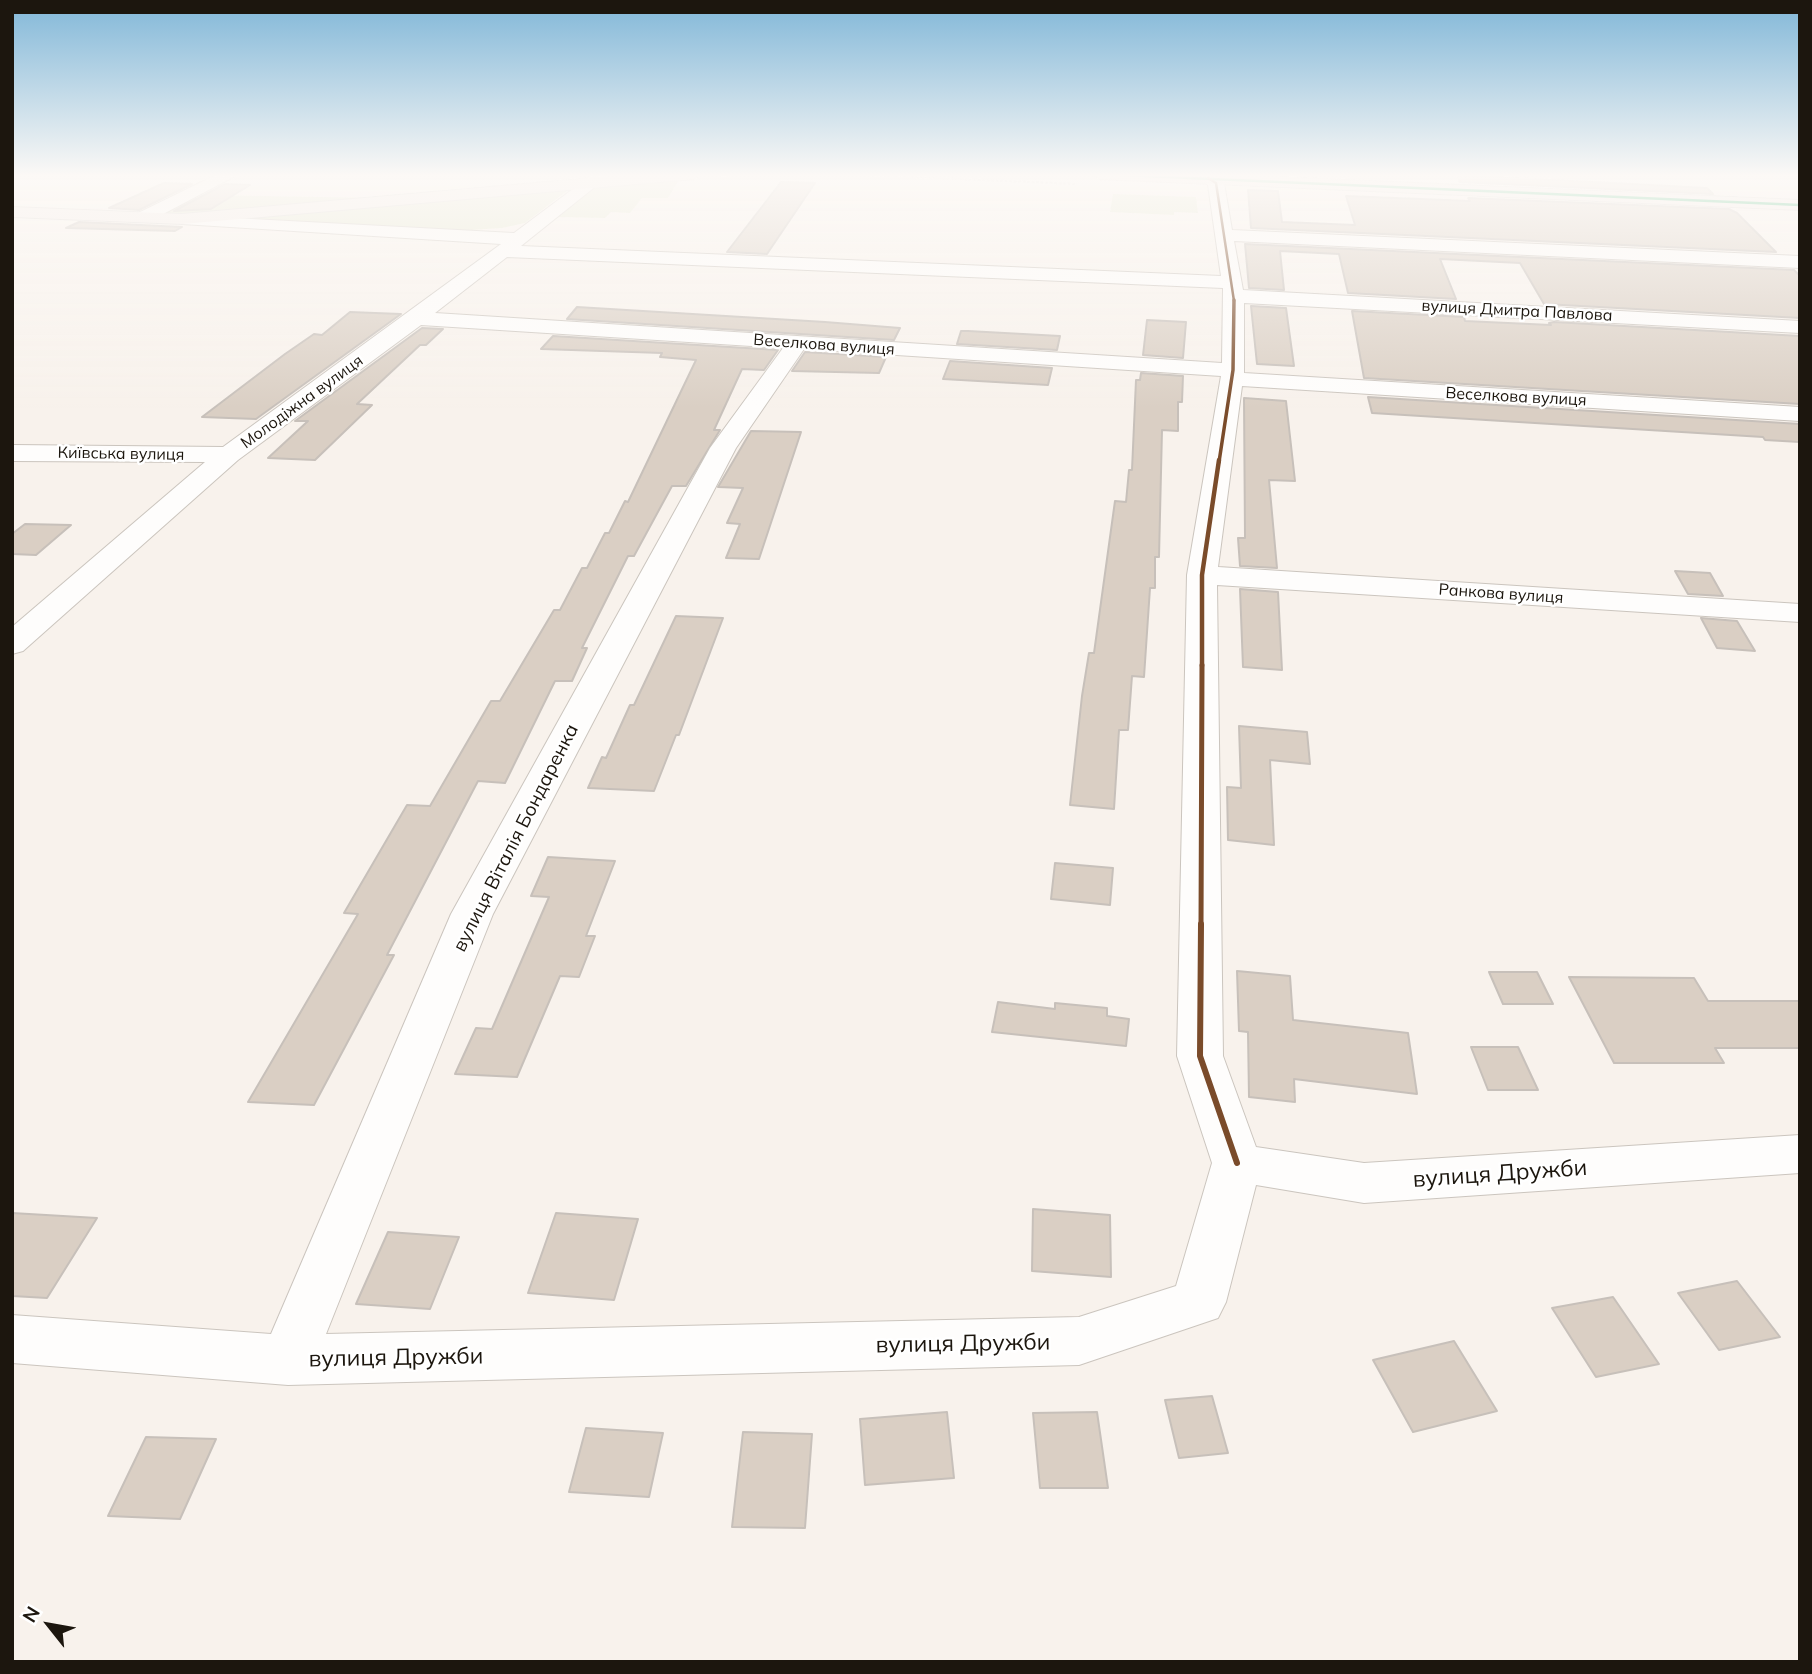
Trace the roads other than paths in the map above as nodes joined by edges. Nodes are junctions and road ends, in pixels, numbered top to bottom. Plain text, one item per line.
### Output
1 (500, 252) edge
2 (626, 252) edge
3 (1227, 252) edge
4 (1589, 252) edge
5 (1800, 262) edge
6 (1232, 289) junction
7 (416, 318) junction
8 (1800, 327) edge
9 (797, 344) junction
10 (1233, 375) junction
11 (1800, 414) edge
12 (12, 453) edge
13 (229, 456) junction
14 (1202, 575) junction
15 (1800, 612) edge
16 (12, 644) edge
17 (1800, 1154) edge
18 (1237, 1163) junction
19 (12, 1339) edge
20 (288, 1360) junction

1 - 7 street, Молодіжна вулиця
2 - 6 street, вулиця Дмитра Павлова
3 - 6 street
4 - 5 street
6 - 8 street, вулиця Дмитра Павлова
6 - 10 street
7 - 9 street, Веселкова вулиця
7 - 13 street, Молодіжна вулиця
9 - 10 street, Веселкова вулиця
9 - 20 street, вулиця Віталія Бондаренка
10 - 11 street, Веселкова вулиця
10 - 14 street
12 - 13 street, Київська вулиця
13 - 16 street, Молодіжна вулиця
14 - 15 street, Ранкова вулиця
14 - 18 street
17 - 18 street, вулиця Дружби
18 - 20 street, вулиця Дружби
19 - 20 street, вулиця Дружби

